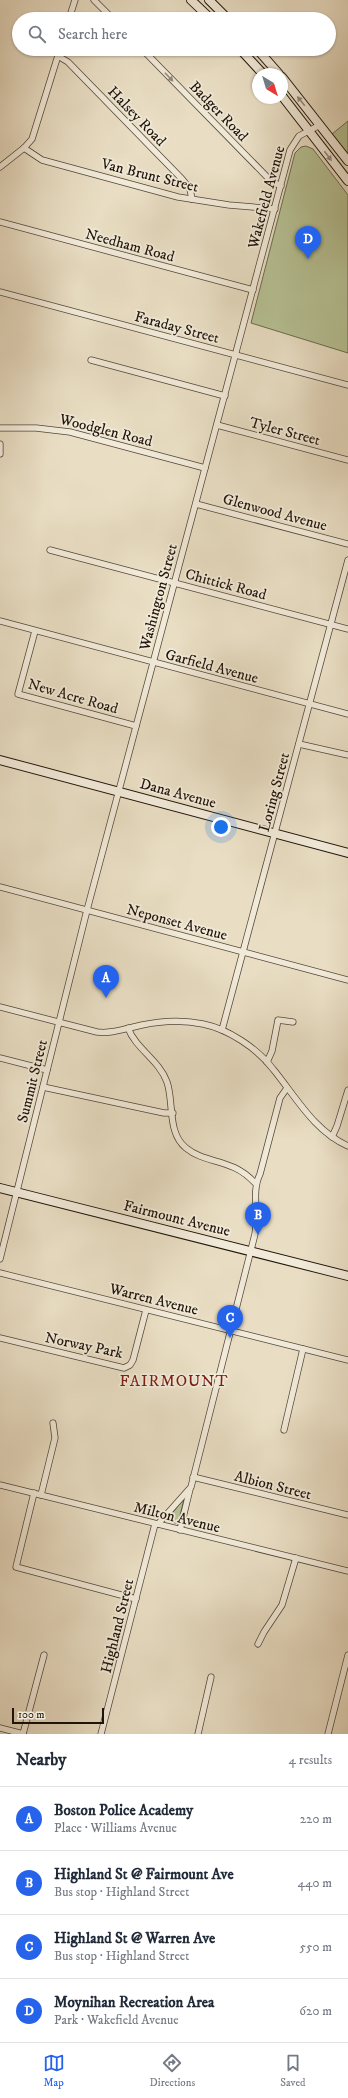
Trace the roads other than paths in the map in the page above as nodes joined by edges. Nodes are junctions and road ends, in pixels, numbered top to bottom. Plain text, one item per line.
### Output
1 (76, 0) edge
2 (94, 0) edge
3 (191, 0) edge
4 (209, 0) edge
5 (72, 12) edge
6 (106, 12) edge
7 (204, 12) edge
8 (221, 12) edge
9 (58, 56) joint
10 (149, 56) edge
11 (246, 56) edge
12 (263, 56) edge
13 (257, 68) edge
14 (274, 68) edge
15 (288, 85) edge
16 (288, 104) edge
17 (320, 125) junction
18 (309, 130) junction
19 (24, 148) junction
20 (348, 161) edge
21 (0, 167) edge
22 (348, 181) edge
23 (281, 186) junction
24 (192, 199) junction
25 (275, 208) junction
26 (0, 222) edge
27 (253, 290) junction
28 (0, 292) edge
29 (236, 355) junction
30 (91, 360) dead end
31 (348, 385) edge
32 (225, 396) junction
33 (217, 425) junction
34 (0, 428) edge
35 (0, 444) edge
36 (0, 454) edge
37 (348, 460) edge
38 (205, 468) junction
39 (196, 504) junction
40 (348, 544) edge
41 (50, 550) dead end
42 (348, 560) edge
43 (175, 582) junction
44 (0, 621) edge
45 (331, 624) junction
46 (348, 629) edge
47 (35, 631) junction
48 (153, 662) junction
49 (310, 704) junction
50 (348, 714) edge
51 (136, 726) junction
52 (299, 744) junction
53 (348, 755) edge
54 (0, 760) edge
55 (118, 791) junction
56 (275, 834) junction
57 (348, 853) edge
58 (0, 887) edge
59 (87, 910) junction
60 (244, 952) junction
61 (348, 980) edge
62 (0, 1007) edge
63 (59, 1022) junction
64 (293, 1022) dead end
65 (128, 1028) junction
66 (222, 1030) junction
67 (0, 1058) edge
68 (266, 1062) junction
69 (47, 1070) junction
70 (43, 1087) junction
71 (287, 1088) junction
72 (348, 1090) edge
73 (173, 1113) junction
74 (332, 1137) junction
75 (348, 1146) edge
76 (255, 1183) junction
77 (0, 1188) edge
78 (17, 1192) junction
79 (250, 1251) junction
80 (0, 1259) edge
81 (0, 1273) edge
82 (348, 1276) edge
83 (146, 1310) junction
84 (230, 1331) junction
85 (0, 1338) edge
86 (303, 1349) junction
87 (348, 1360) edge
88 (53, 1423) dead end
89 (284, 1430) dead end
90 (193, 1477) junction
91 (0, 1485) edge
92 (191, 1487) junction
93 (34, 1493) junction
94 (41, 1495) junction
95 (348, 1515) edge
96 (156, 1524) junction
97 (180, 1530) junction
98 (296, 1558) junction
99 (348, 1571) edge
100 (136, 1599) junction
101 (258, 1644) dead end
102 (44, 1655) dead end
103 (348, 1655) edge
104 (211, 1677) dead end
105 (0, 1728) edge
106 (23, 1734) edge
107 (101, 1734) edge
108 (198, 1734) edge
109 (328, 1734) edge

1 - 5 street
2 - 6 street
3 - 7 street
4 - 8 street
9 - 19 street
9 - 24 street, Halsey Road
10 -> 23 street, Badger Road
11 - 13 street
12 - 14 street
17 -> 15 street
16 - 18 street
17 - 18 street, Wakefield Avenue
17 - 20 street
18 -> 22 street
18 - 23 street, Wakefield Avenue
19 - 21 street
19 - 24 street, Van Brunt Street
23 - 25 street, Wakefield Avenue
24 - 25 street, Van Brunt Street
25 - 27 street, Wakefield Avenue
26 - 27 street, Needham Road
27 - 29 street, Washington Street
28 - 29 street, Faraday Street
29 - 31 street, Faraday Street
29 - 32 street, Washington Street
30 - 32 street
32 - 33 street, Washington Street
33 - 37 street, Tyler Street
33 - 38 street, Washington Street
34 - 38 street, Woodglen Road
35 - 36 street
38 - 39 street, Washington Street
39 - 40 street, Glenwood Avenue
39 - 43 street, Washington Street
41 - 43 street, Chittick Road
42 - 45 street, Loring Street
43 - 45 street, Chittick Road
43 - 48 street, Washington Street
44 - 47 street, Garfield Avenue
45 - 46 street, Chittick Road
45 - 49 street, Loring Street
47 - 48 street, Garfield Avenue
47 - 51 street, New Acre Road
48 - 49 street, Garfield Avenue
48 - 51 street, Washington Street
49 - 50 street, Garfield Avenue
49 - 52 street, Loring Street
51 - 55 street, Washington Street
52 - 53 street
52 - 56 street, Loring Street
54 - 55 street, Dana Avenue
55 - 56 street, Dana Avenue
55 - 59 street, Washington Street
56 - 57 street, Dana Avenue
56 - 60 street, Loring Street
58 - 59 street, Neponset Avenue
59 - 60 street, Neponset Avenue
59 - 63 street, Summit Street
60 - 61 street, Neponset Avenue
60 - 66 street, Loring Street
62 - 63 street
63 - 65 street
63 - 69 street, Summit Street
64 - 68 street
65 - 66 street
65 - 73 street
66 - 68 street
67 - 69 street
68 - 71 street
69 - 70 street, Summit Street
70 - 73 street
70 - 78 street, Summit Street
71 - 74 street
71 - 76 street
72 - 74 street
73 - 76 street
74 - 75 street
76 - 79 street
77 - 78 street, Fairmount Avenue
78 - 79 street, Fairmount Avenue
78 - 80 street, Summit Street
79 - 82 street, Fairmount Avenue
79 - 84 street
81 - 83 street, Warren Avenue
83 - 84 street, Warren Avenue
83 - 85 street, Norway Park
84 - 86 street, Warren Avenue
84 - 90 street
86 - 87 street, Warren Avenue
86 - 89 street
88 - 94 street
90 - 92 street
90 - 95 street, Albion Street
91 - 93 street, Milton Avenue
92 - 96 street, Highland Street
92 - 97 street
93 - 94 street, Milton Avenue
93 - 100 street
94 - 96 street, Milton Avenue
96 - 97 street, Milton Avenue
96 - 100 street, Highland Street
97 - 98 street, Milton Avenue
98 - 99 street, Milton Avenue
98 - 101 street
100 - 107 street, Highland Street
102 - 106 street
103 - 109 street
104 - 108 street
105 - 106 street

